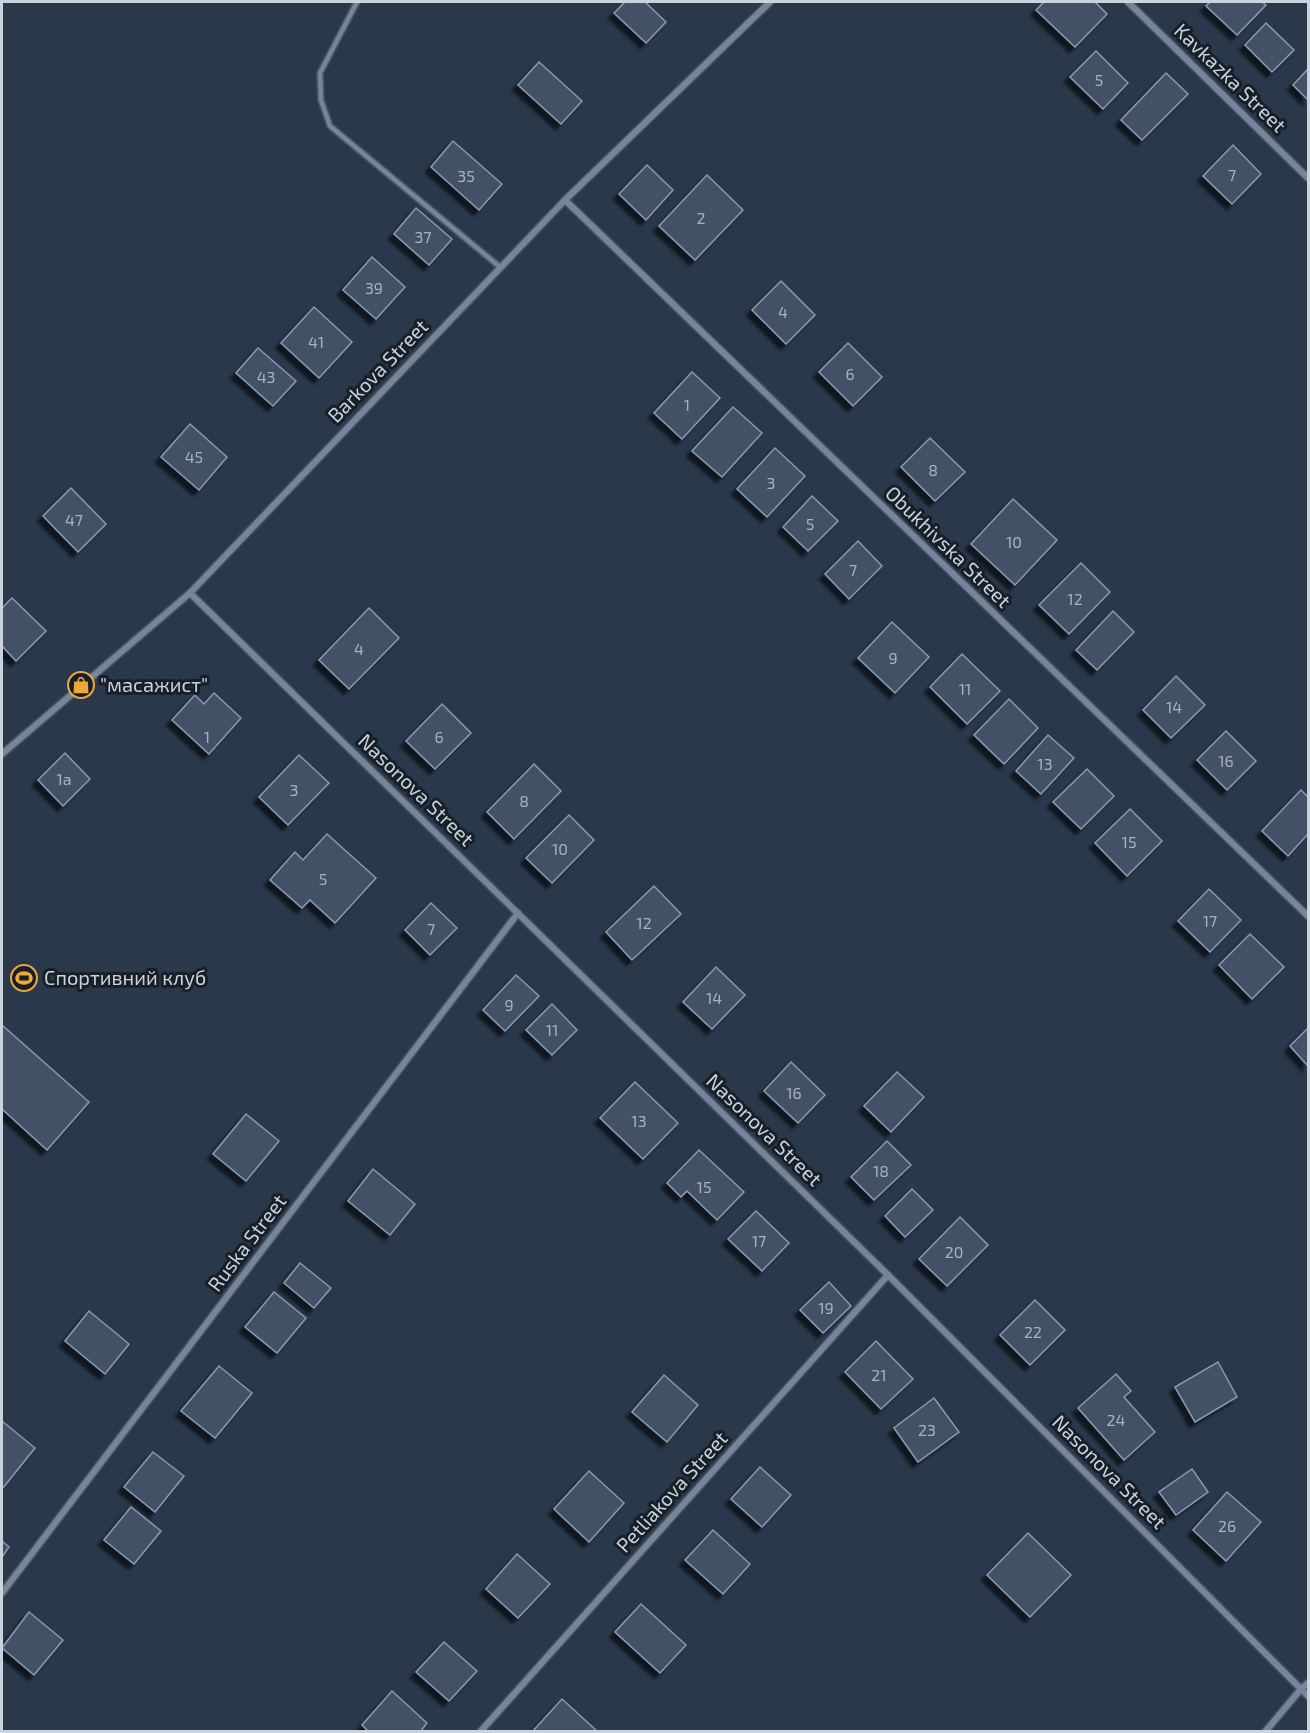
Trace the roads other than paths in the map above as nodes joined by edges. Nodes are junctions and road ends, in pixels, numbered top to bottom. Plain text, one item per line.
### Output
1 (357, 2) edge
2 (770, 2) edge
3 (1128, 2) edge
4 (1308, 178) edge
5 (565, 200) junction
6 (500, 267) junction
7 (190, 593) junction
8 (2, 754) edge
9 (518, 913) junction
10 (1308, 916) edge
11 (888, 1275) junction
12 (2, 1593) edge
13 (1308, 1683) edge
14 (1301, 1689) junction
15 (1308, 1696) edge
16 (480, 1731) edge
17 (1265, 1731) edge

1 - 6 lane
2 - 5 street, Barkova Street
3 - 4 street, Kavkazka Street
5 - 6 street, Barkova Street
5 - 10 street, Obukhivska Street
6 - 7 street, Barkova Street
7 - 8 street, Barkova Street
7 - 9 street, Nasonova Street
9 - 11 street, Nasonova Street
9 - 12 street, Ruska Street
11 - 14 street, Nasonova Street
11 - 16 street, Petliakova Street
13 - 14 street
14 - 15 street, Nasonova Street
14 - 17 street

